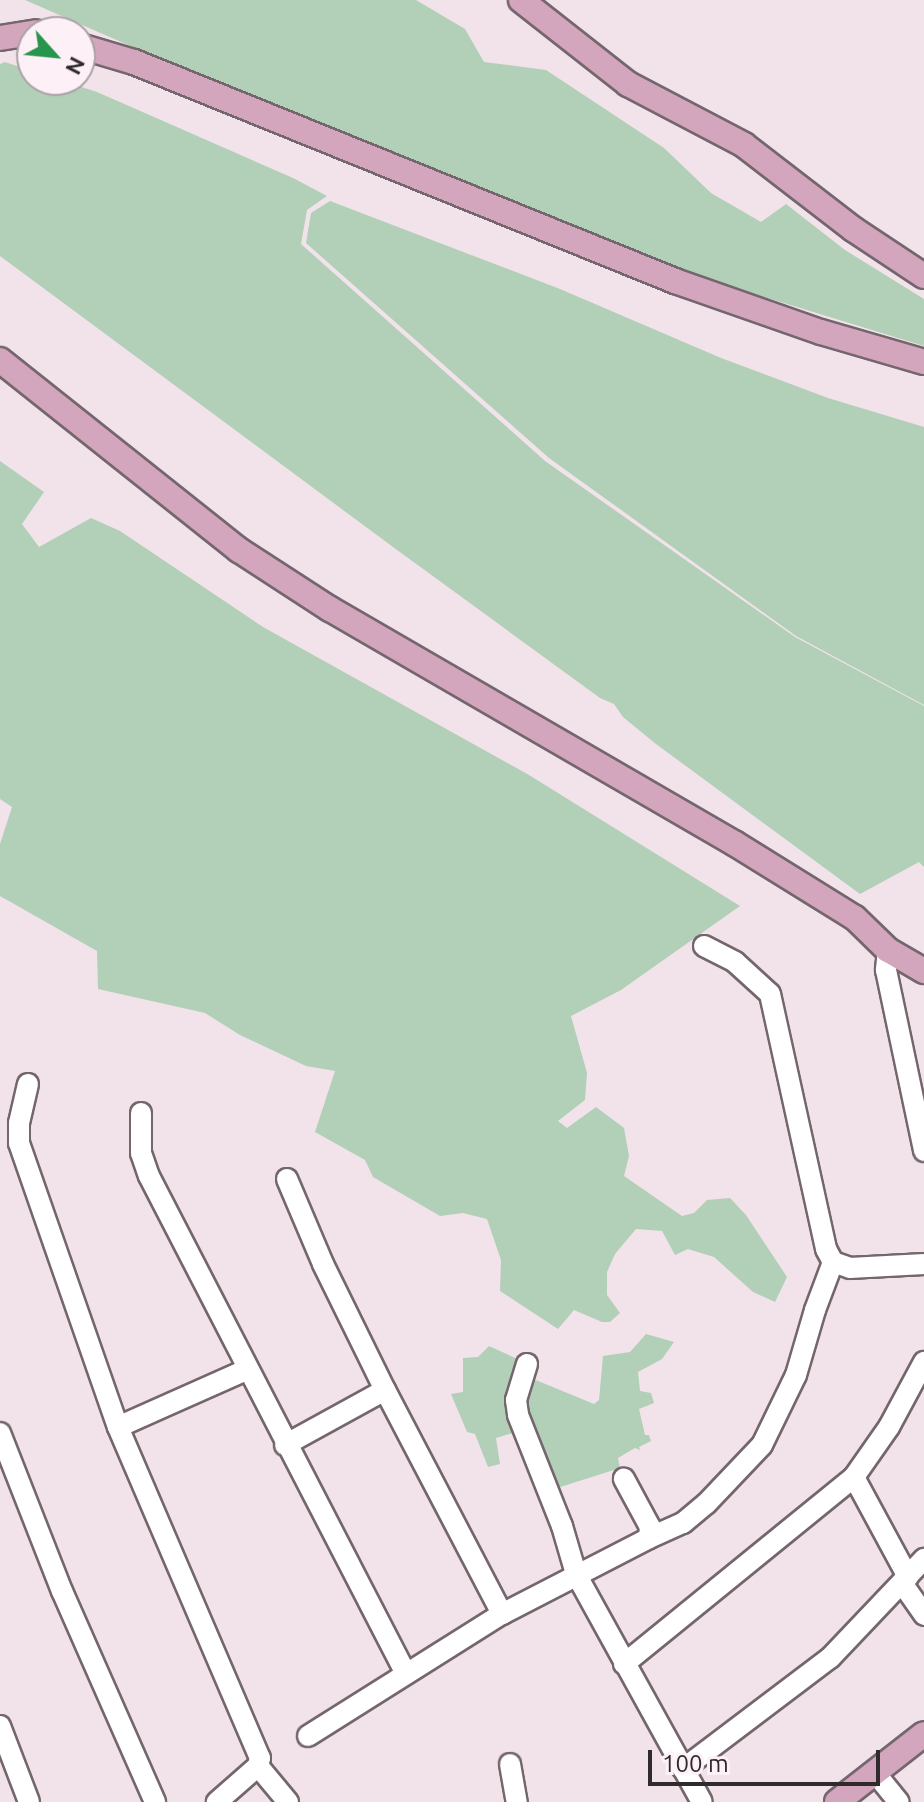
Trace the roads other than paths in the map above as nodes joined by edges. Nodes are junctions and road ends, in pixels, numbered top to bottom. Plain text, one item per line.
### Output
1 (521, 0) edge
2 (96, 51) edge
3 (924, 276) edge
4 (0, 360) edge
5 (924, 362) edge
6 (704, 946) dead end
7 (888, 950) junction
8 (924, 971) edge
9 (28, 1084) dead end
10 (141, 1113) dead end
11 (924, 1151) edge
12 (287, 1179) dead end
13 (833, 1262) junction
14 (924, 1264) edge
15 (924, 1362) edge
16 (527, 1364) dead end
17 (248, 1369) junction
18 (385, 1390) junction
19 (118, 1427) junction
20 (0, 1433) edge
21 (285, 1445) junction
22 (7, 1475) edge
23 (854, 1477) junction
24 (624, 1479) dead end
25 (649, 1538) junction
26 (924, 1559) edge
27 (576, 1574) junction
28 (905, 1580) junction
29 (502, 1614) junction
30 (924, 1615) edge
31 (624, 1664) junction
32 (405, 1672) junction
33 (0, 1726) edge
34 (924, 1734) edge
35 (308, 1736) dead end
36 (510, 1764) dead end
37 (258, 1766) junction
38 (683, 1769) junction
39 (876, 1774) junction
40 (29, 1802) edge
41 (155, 1802) edge
42 (217, 1802) edge
43 (288, 1802) edge
44 (517, 1802) edge
45 (702, 1802) edge
46 (837, 1802) edge
47 (899, 1802) edge

1 - 3 main road
2 - 5 main road
4 - 7 main road
6 - 13 street
7 - 8 main road
7 - 11 street
9 - 19 street
10 - 17 street
12 - 18 street
13 - 14 street
13 - 25 street
15 - 23 street
16 - 27 street
17 - 19 street
17 - 21 street
18 - 21 street
18 - 29 street
19 - 37 street
20 - 22 street
21 - 32 street
22 - 41 street
23 - 28 street
23 - 31 street
24 - 25 street
25 - 27 street
26 - 28 street
27 - 29 street
27 - 31 street
28 - 30 street
28 - 38 street
29 - 32 street
31 - 38 street
32 - 35 street
33 - 40 street
34 - 39 main road
36 - 44 street
37 - 42 street
37 - 43 street
38 - 45 street
39 - 46 main road
39 - 47 street

